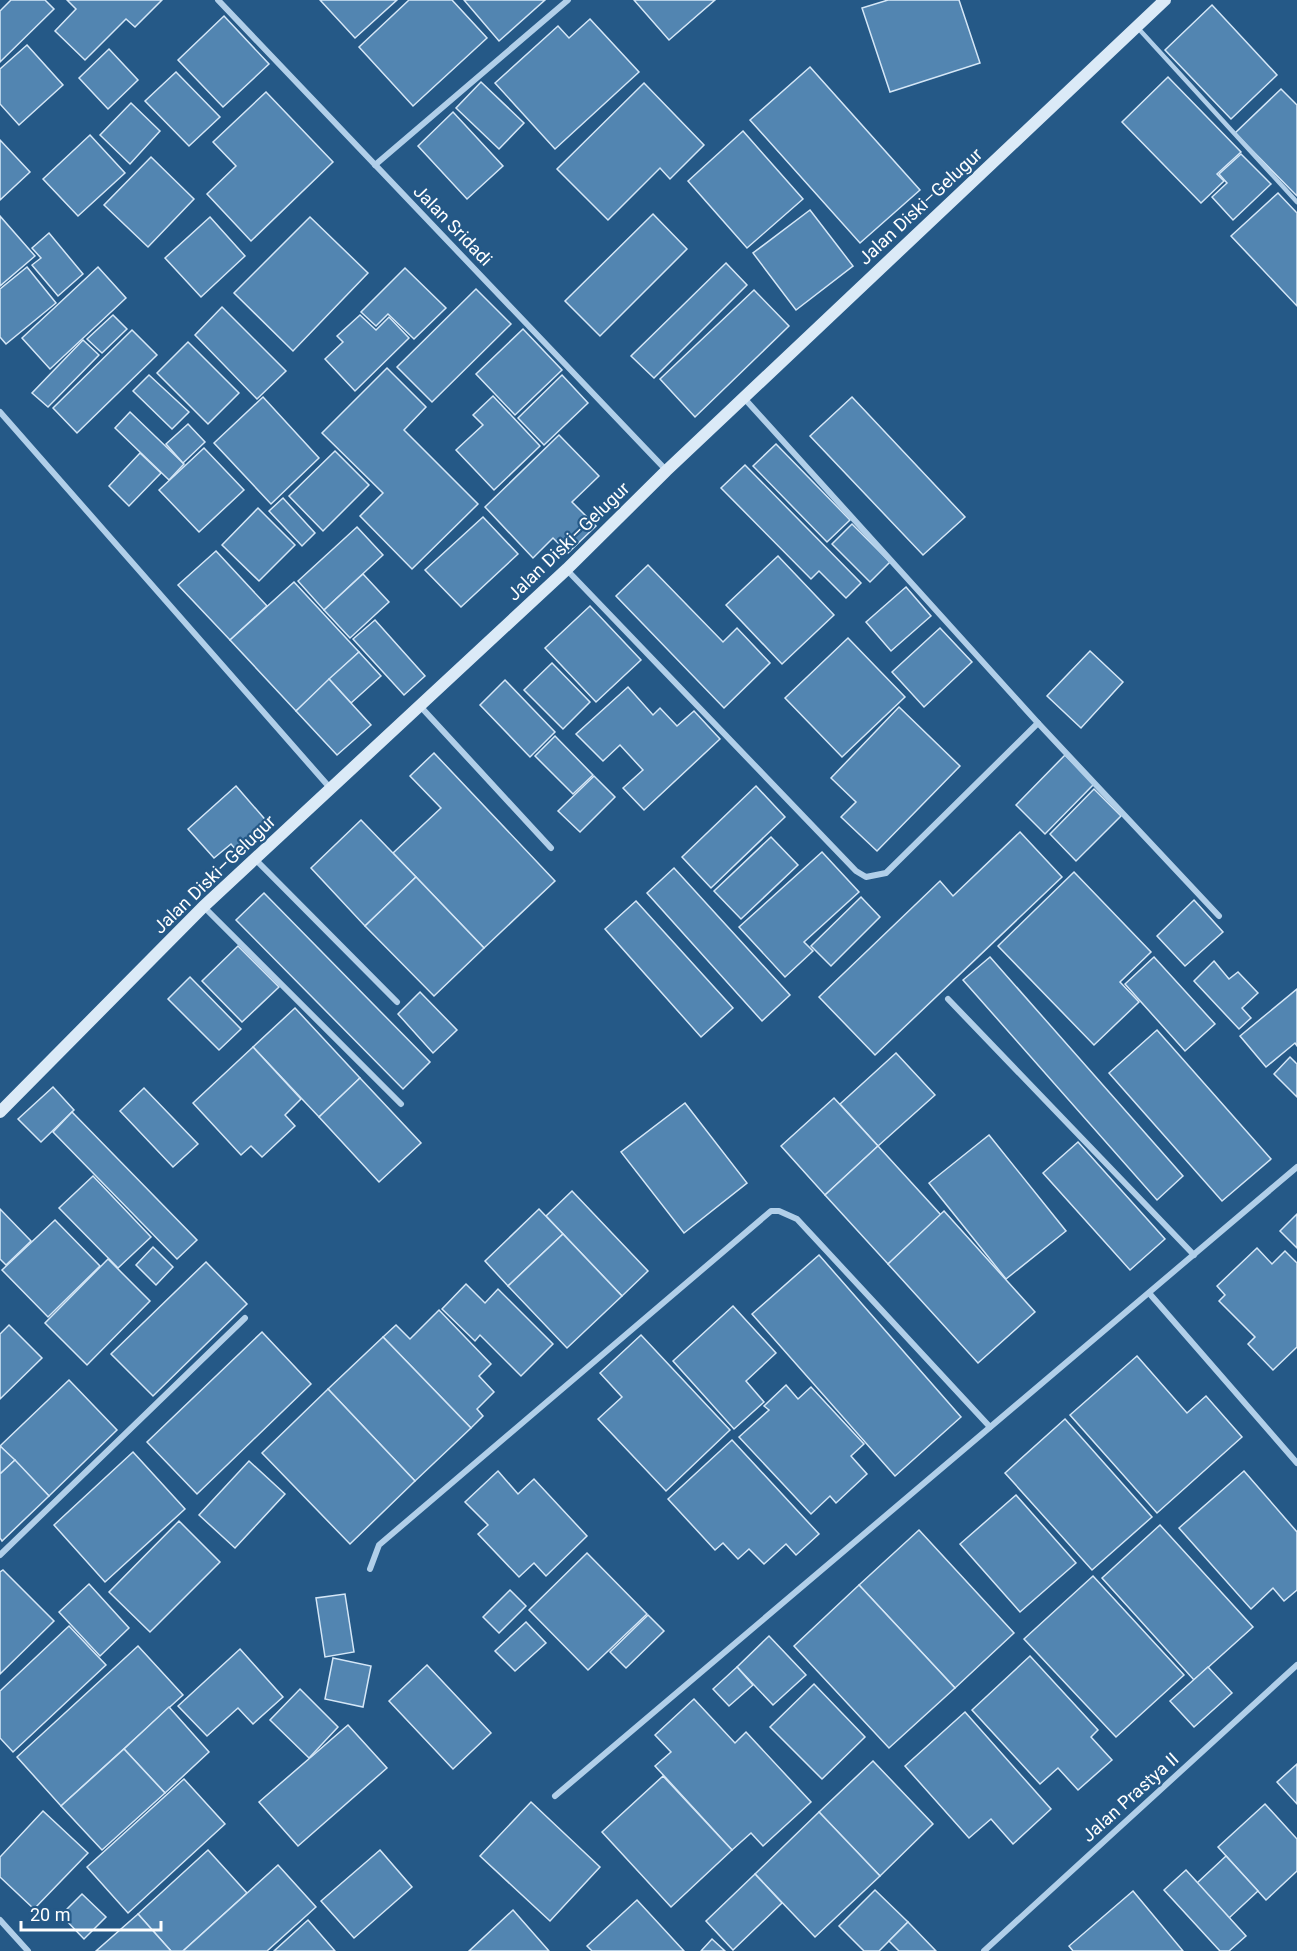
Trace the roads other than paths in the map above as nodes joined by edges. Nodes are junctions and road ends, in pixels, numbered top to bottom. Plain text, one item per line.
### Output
1 (218, 0) edge
2 (568, 0) edge
3 (1165, 0) edge
4 (1137, 27) junction
5 (375, 165) junction
6 (1297, 202) edge
7 (744, 398) junction
8 (0, 412) edge
9 (666, 471) junction
10 (567, 569) junction
11 (420, 706) junction
12 (1038, 723) junction
13 (331, 789) junction
14 (551, 848) dead end
15 (254, 859) junction
16 (203, 907) junction
17 (1219, 916) dead end
18 (948, 999) dead end
19 (398, 1002) dead end
20 (401, 1104) dead end
21 (0, 1112) edge
22 (1297, 1167) edge
23 (1194, 1255) junction
24 (1149, 1293) junction
25 (244, 1318) dead end
26 (990, 1427) junction
27 (1297, 1463) edge
28 (0, 1555) edge
29 (370, 1569) dead end
30 (1297, 1665) edge
31 (555, 1796) dead end
32 (0, 1920) edge
33 (28, 1951) edge
34 (984, 1951) edge

1 - 5 street, Jalan Sridadi
2 - 5 street
3 - 4 main road, Jalan Diski–Gelugur
4 - 6 lane
4 - 7 main road, Jalan Diski–Gelugur
5 - 9 street, Jalan Sridadi
7 - 9 main road, Jalan Diski–Gelugur
7 - 12 street
8 - 13 street
9 - 10 main road, Jalan Diski–Gelugur
10 - 11 main road, Jalan Diski–Gelugur
10 - 12 street
11 - 13 main road, Jalan Diski–Gelugur
11 - 14 street
12 - 17 street
13 - 15 main road, Jalan Diski–Gelugur
15 - 16 main road, Jalan Diski–Gelugur
15 - 19 street
16 - 20 street
16 - 21 main road, Jalan Diski–Gelugur
18 - 23 street
22 - 23 street
23 - 24 street
24 - 26 street
24 - 27 street
25 - 28 street
26 - 29 street
26 - 31 street
30 - 34 street, Jalan Prastya II
32 - 33 street

